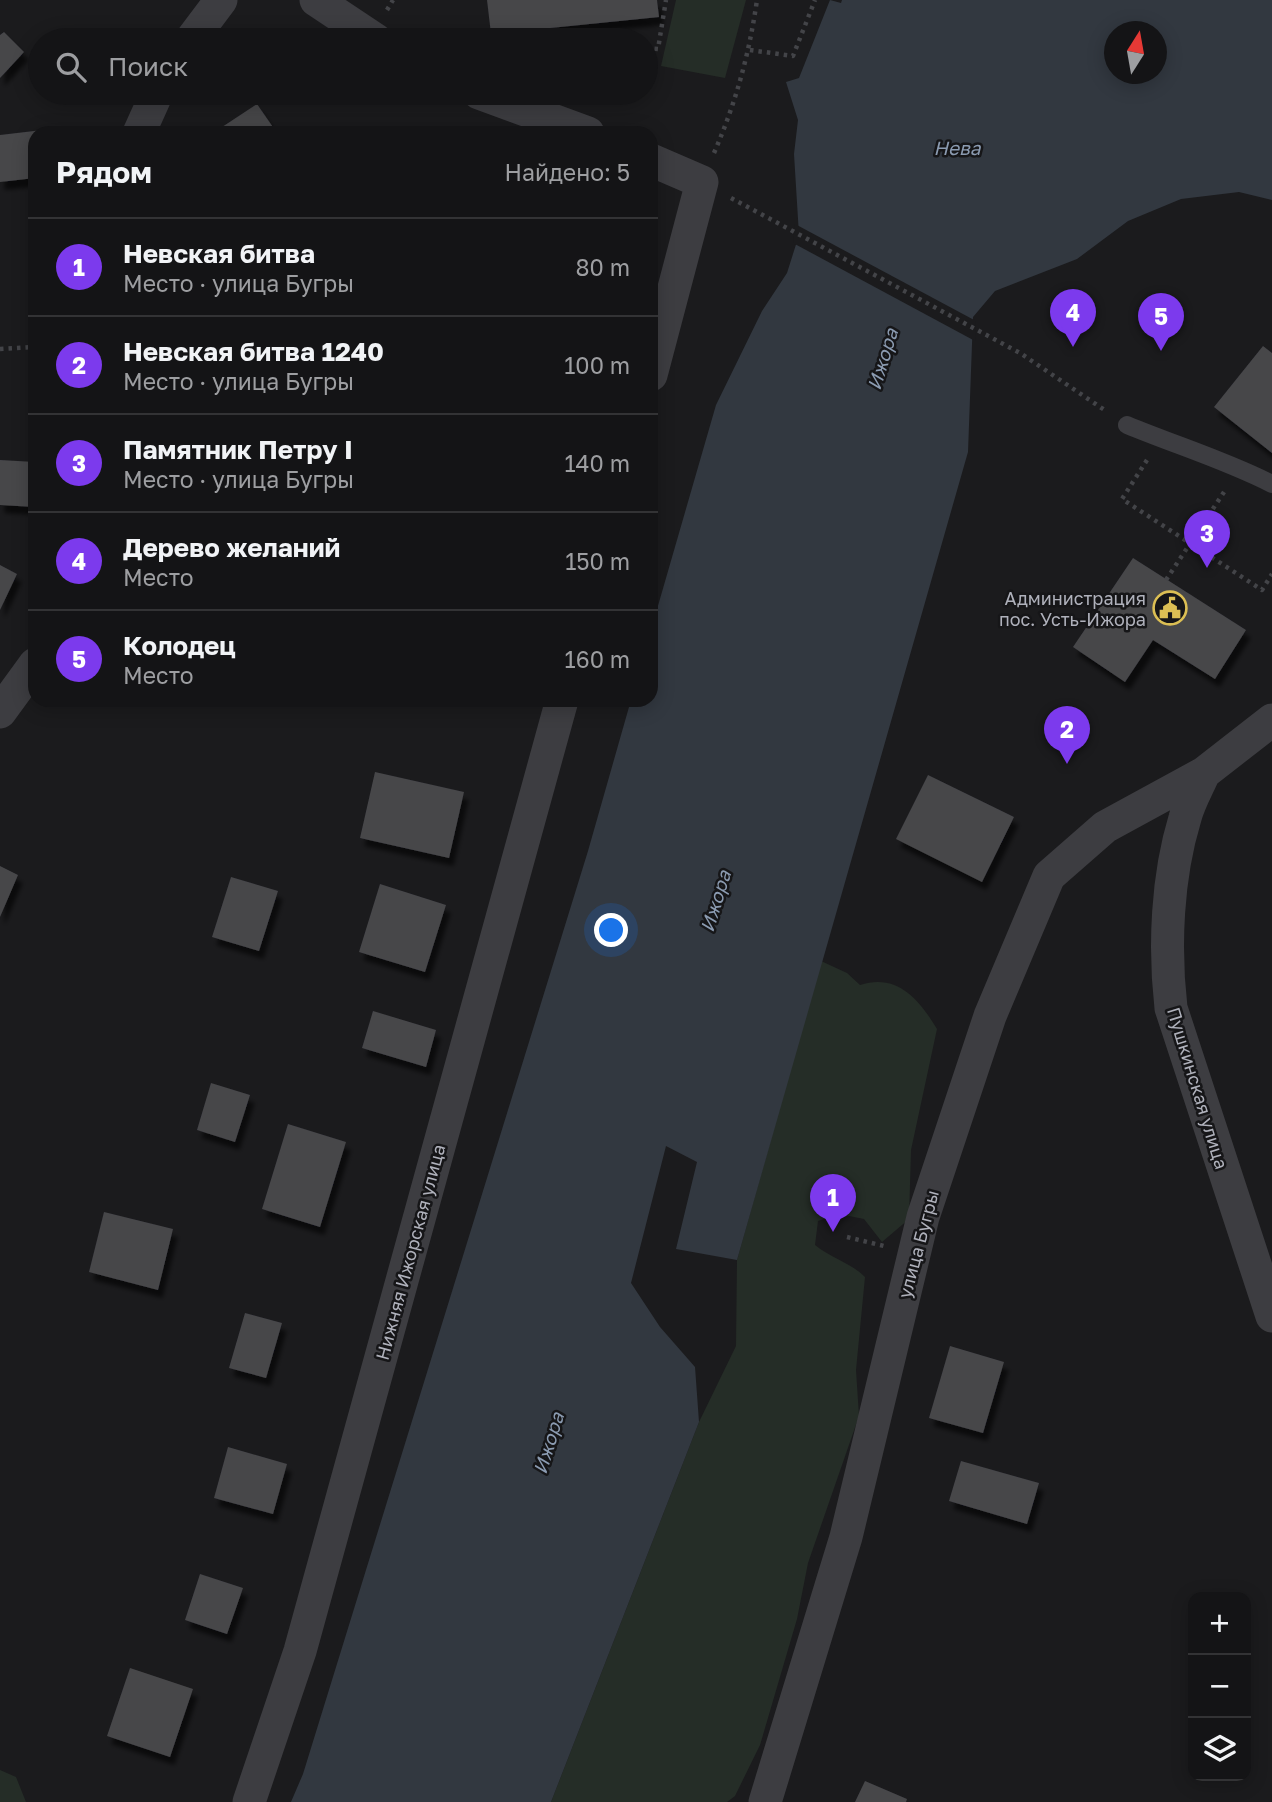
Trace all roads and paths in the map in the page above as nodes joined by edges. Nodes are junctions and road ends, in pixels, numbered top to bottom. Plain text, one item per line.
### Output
1 (221, 0) edge
2 (316, 0) edge
3 (666, 0) edge
4 (757, 0) edge
5 (815, 0) edge
6 (200, 28) edge
7 (358, 28) edge
8 (658, 44) edge
9 (750, 50) junction
10 (152, 105) edge
11 (512, 105) edge
12 (142, 126) edge
13 (569, 126) edge
14 (658, 163) edge
15 (702, 182) junction
16 (753, 211) dead end
17 (28, 347) edge
18 (0, 349) edge
19 (658, 349) edge
20 (1127, 425) joint
21 (1160, 439) junction
22 (1240, 468) junction
23 (1272, 484) edge
24 (1190, 544) junction
25 (1272, 574) edge
26 (1166, 580) dead end
27 (28, 674) edge
28 (560, 707) edge
29 (0, 712) edge
30 (1272, 720) edge
31 (1204, 772) junction
32 (1272, 1317) edge
33 (249, 1802) edge
34 (765, 1802) edge

1 - 6 street
2 - 7 street
3 - 8 path
4 - 9 path
5 - 9 path
9 - 15 path
10 - 12 street
11 - 13 street
14 - 15 street
15 - 19 street
16 - 20 path
17 - 18 path
20 - 21 lane
21 - 22 lane
21 - 24 path
22 - 23 lane
22 - 24 path
24 - 25 path
24 - 26 path
27 - 29 street
28 - 33 street, Нижняя Ижорская улица
30 - 31 street, улица Бугры
31 - 32 street, Пушкинская улица
31 - 34 street, улица Бугры

